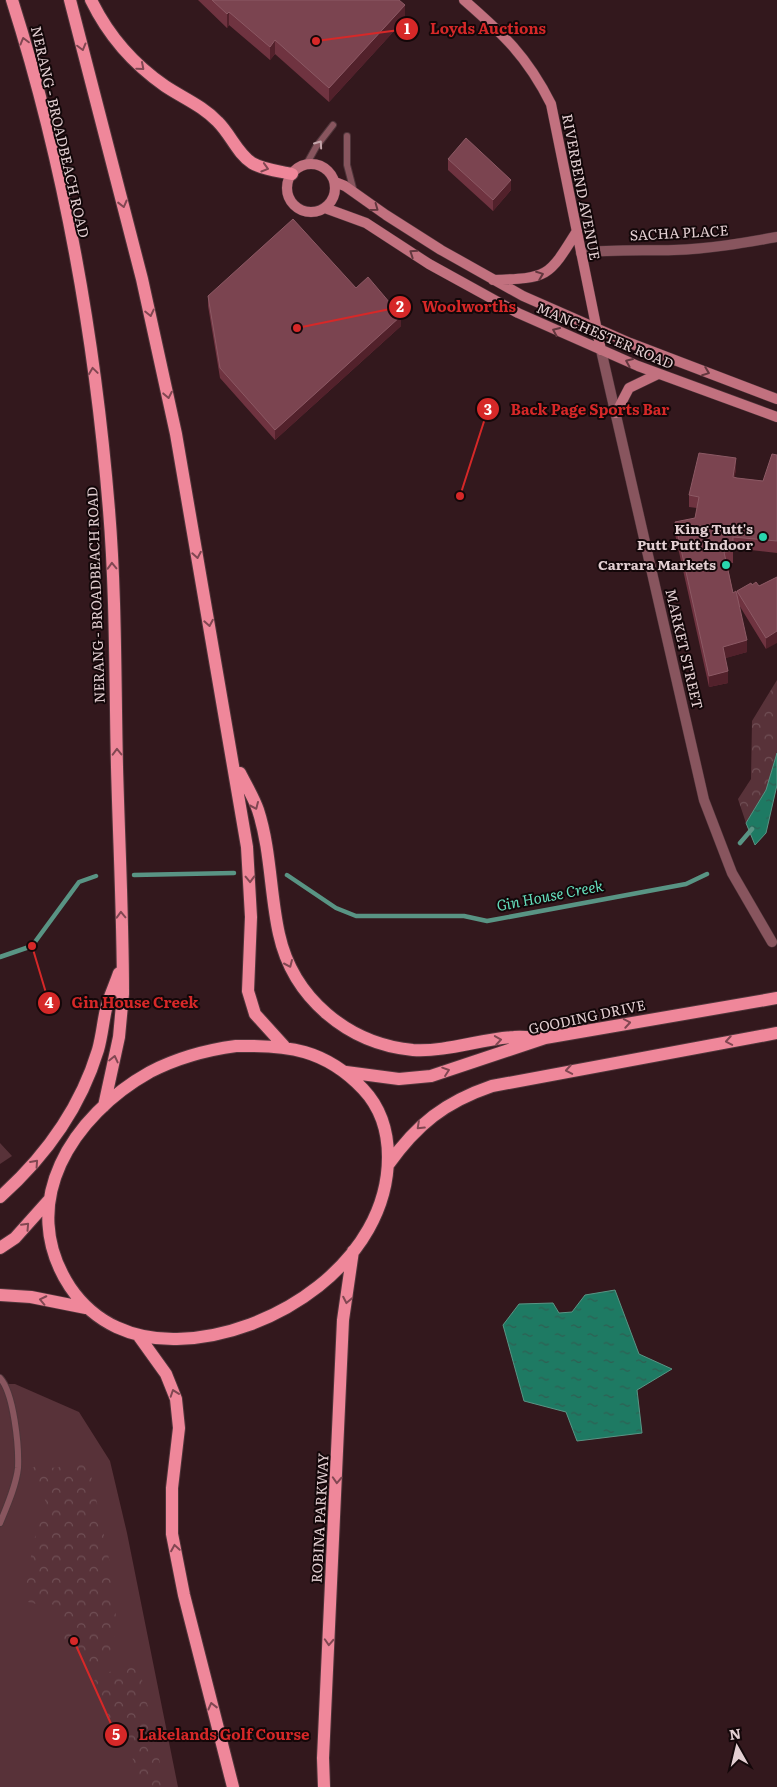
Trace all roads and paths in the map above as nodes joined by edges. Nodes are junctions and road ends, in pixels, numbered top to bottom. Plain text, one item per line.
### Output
1 (12, 0) edge
2 (70, 0) edge
3 (92, 0) edge
4 (464, 0) edge
5 (333, 125) dead end
6 (348, 136) dead end
7 (306, 165) junction
8 (292, 174) junction
9 (334, 182) junction
10 (354, 193) junction
11 (325, 208) junction
12 (577, 231) junction
13 (777, 237) edge
14 (581, 253) junction
15 (492, 280) junction
16 (595, 329) junction
17 (601, 350) junction
18 (658, 374) junction
19 (777, 399) edge
20 (616, 413) junction
21 (777, 417) edge
22 (234, 762) junction
23 (772, 942) dead end
24 (123, 964) junction
25 (777, 998) edge
26 (777, 1033) edge
27 (545, 1038) junction
28 (284, 1046) junction
29 (346, 1072) junction
30 (104, 1106) junction
31 (388, 1165) junction
32 (0, 1197) edge
33 (49, 1200) junction
34 (0, 1248) edge
35 (353, 1252) junction
36 (0, 1295) edge
37 (86, 1308) junction
38 (138, 1335) junction
39 (0, 1378) edge
40 (0, 1523) edge
41 (232, 1787) edge
42 (324, 1787) edge

24 -> 1 main road, NERANG - BROADBEACH ROAD
2 -> 22 main road
3 -> 8 main road
4 - 12 street, RIVERBEND AVENUE
7 -> 5 lane
6 - 10 lane
7 - 8 street
7 - 9 street
8 - 11 street
9 - 10 street, MANCHESTER ROAD
9 - 11 street
10 -> 15 street, MANCHESTER ROAD
17 -> 11 street, MANCHESTER ROAD
12 - 14 street, RIVERBEND AVENUE
15 -> 12 street
13 - 14 street, SACHA PLACE
14 - 16 street, RIVERBEND AVENUE
15 - 16 street, MANCHESTER ROAD
16 - 17 street, RIVERBEND AVENUE
16 -> 19 street, MANCHESTER ROAD
18 -> 17 street, MANCHESTER ROAD
17 - 20 street, MARKET STREET
18 - 20 street
18 - 21 street, MANCHESTER ROAD
20 - 23 street, MARKET STREET
22 -> 27 main road
22 -> 28 main road
30 -> 24 main road, NERANG - BROADBEACH ROAD
32 -> 24 main road
27 -> 25 main road, GOODING DRIVE
26 -> 31 main road
29 -> 27 main road, GOODING DRIVE
28 - 29 main road
28 - 30 main road
29 - 31 main road
30 - 33 main road
31 - 35 main road
34 -> 33 main road
33 - 37 main road
35 - 38 main road
35 -> 42 main road, ROBINA PARKWAY
37 -> 36 main road
37 - 38 main road
41 -> 38 main road
39 - 40 lane

